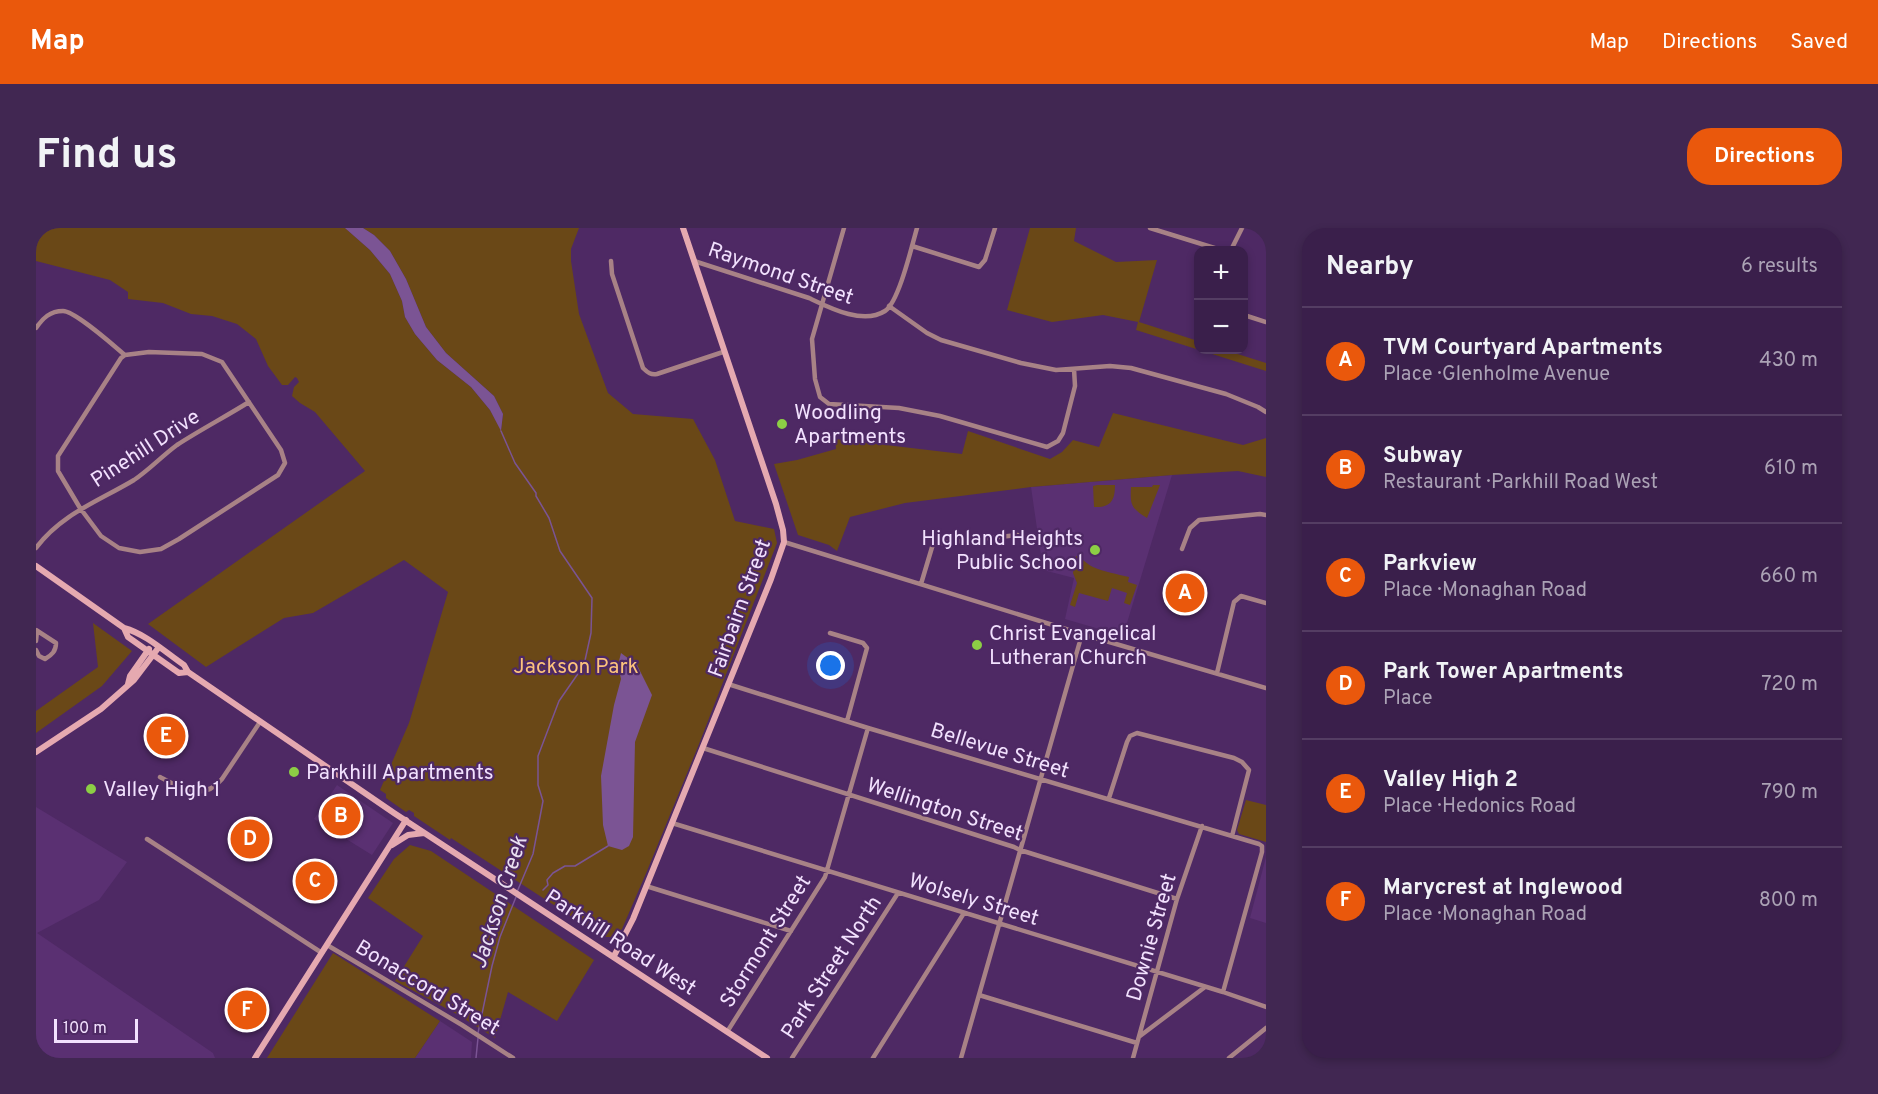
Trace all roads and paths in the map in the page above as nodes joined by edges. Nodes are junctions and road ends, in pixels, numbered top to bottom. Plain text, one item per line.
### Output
1 (682, 228) edge
2 (844, 228) edge
3 (917, 228) edge
4 (995, 228) edge
5 (1150, 228) edge
6 (1242, 228) edge
7 (912, 246) junction
8 (1208, 246) edge
9 (1233, 246) edge
10 (611, 261) dead end
11 (694, 261) junction
12 (821, 304) junction
13 (890, 306) junction
14 (36, 313) edge
15 (1248, 316) edge
16 (43, 318) junction
17 (1266, 322) edge
18 (36, 328) edge
19 (723, 352) junction
20 (125, 355) junction
21 (1074, 369) junction
22 (249, 402) junction
23 (1266, 412) edge
24 (80, 508) junction
25 (1266, 515) edge
26 (1028, 539) dead end
27 (784, 542) junction
28 (36, 548) edge
29 (1182, 549) dead end
30 (36, 566) edge
31 (921, 584) junction
32 (1266, 603) edge
33 (123, 628) junction
34 (36, 630) edge
35 (830, 633) dead end
36 (1082, 634) junction
37 (36, 641) edge
38 (153, 643) junction
39 (159, 647) junction
40 (36, 650) edge
41 (148, 650) junction
42 (154, 655) junction
43 (188, 672) junction
44 (1217, 673) junction
45 (128, 684) junction
46 (728, 684) junction
47 (1266, 688) edge
48 (847, 721) junction
49 (260, 722) junction
50 (868, 728) junction
51 (703, 748) junction
52 (36, 752) edge
53 (160, 777) dead end
54 (1040, 779) junction
55 (848, 795) junction
56 (1109, 798) junction
57 (406, 820) junction
58 (672, 823) junction
59 (1202, 826) junction
60 (425, 833) junction
61 (1232, 836) junction
62 (147, 839) dead end
63 (389, 846) junction
64 (1020, 850) junction
65 (827, 870) junction
66 (646, 886) junction
67 (898, 893) junction
68 (1178, 899) junction
69 (964, 913) junction
70 (1000, 924) junction
71 (791, 932) junction
72 (327, 945) junction
73 (322, 953) junction
74 (614, 956) junction
75 (1157, 973) junction
76 (1205, 987) junction
77 (1223, 992) junction
78 (979, 995) junction
79 (1266, 1007) edge
80 (1266, 1028) edge
81 (727, 1032) junction
82 (1140, 1036) junction
83 (1137, 1043) junction
84 (255, 1058) edge
85 (513, 1058) edge
86 (767, 1058) edge
87 (792, 1058) edge
88 (873, 1058) edge
89 (961, 1058) edge
90 (1133, 1058) edge
91 (1229, 1058) edge

1 - 11 main road, Fairbairn Street
2 - 12 street
3 - 7 street
4 - 7 street
5 - 8 street
6 - 9 street
7 - 13 street
10 - 19 street
11 - 12 street, Raymond Street
11 - 19 main road, Fairbairn Street
12 - 13 street, Raymond Street
12 - 21 street
13 - 21 street
14 - 16 street
15 - 17 street
16 - 18 street
16 - 20 street
19 - 27 main road, Fairbairn Street
20 - 22 street
20 - 24 street
21 - 23 street
22 - 24 street, Pinehill Drive
22 - 24 street
24 - 28 street, Pinehill Drive
25 - 29 street
26 - 31 street
27 - 31 street
27 - 46 main road, Fairbairn Street
30 - 33 main road, Parkhill Road West
31 - 36 street
32 - 44 street
33 - 38 main road, Parkhill Road West
33 - 41 main road, Parkhill Road West
34 - 37 street
34 - 40 street
35 - 48 street
36 - 44 street
36 - 54 street
38 - 39 main road, Parkhill Road West
38 - 41 main road
39 - 42 main road
39 - 43 main road, Parkhill Road West
41 - 42 main road, Parkhill Road West
41 - 45 main road
42 - 43 main road, Parkhill Road West
42 - 45 main road
43 - 49 main road, Parkhill Road West
44 - 47 street
45 - 52 main road
46 - 48 street, Bellevue Street
46 - 51 main road, Fairbairn Street
48 - 50 street, Bellevue Street
49 - 53 street
49 - 57 main road, Parkhill Road West
50 - 54 street, Bellevue Street
50 - 55 street, Stormont Street
51 - 55 street, Wellington Street
51 - 58 main road, Fairbairn Street
54 - 56 street, Bellevue Street
54 - 64 street
55 - 64 street, Wellington Street
55 - 65 street, Stormont Street
56 - 59 street, Bellevue Street
56 - 61 street
57 - 60 main road, Parkhill Road West
57 - 63 main road
58 - 65 street, Wolsely Street
58 - 66 main road, Fairbairn Street
59 - 61 street, Bellevue Street
59 - 68 street, Downie Street
60 - 63 main road
60 - 74 main road, Parkhill Road West
61 - 77 street, Bellevue Street
62 - 73 street
63 - 72 main road
64 - 68 street, Wellington Street
64 - 70 street
65 - 67 street, Wolsely Street
65 - 71 street, Stormont Street
66 - 71 street
66 - 74 main road, Fairbairn Street
67 - 69 street, Wolsely Street
67 - 87 street, Park Street North
68 - 75 street, Downie Street
69 - 70 street, Wolsely Street
69 - 88 street
70 - 75 street, Wolsely Street
70 - 78 street
71 - 81 street, Stormont Street
72 - 73 main road
72 - 85 street, Bonaccord Street
73 - 84 main road
74 - 81 main road, Parkhill Road West
75 - 76 street, Wolsely Street
75 - 82 street, Downie Street
76 - 77 street, Wolsely Street
76 - 82 street
77 - 79 street, Wolsely Street
78 - 83 street
78 - 89 street
80 - 91 street
81 - 86 main road, Parkhill Road West
82 - 83 street, Downie Street
83 - 90 street, Downie Street

